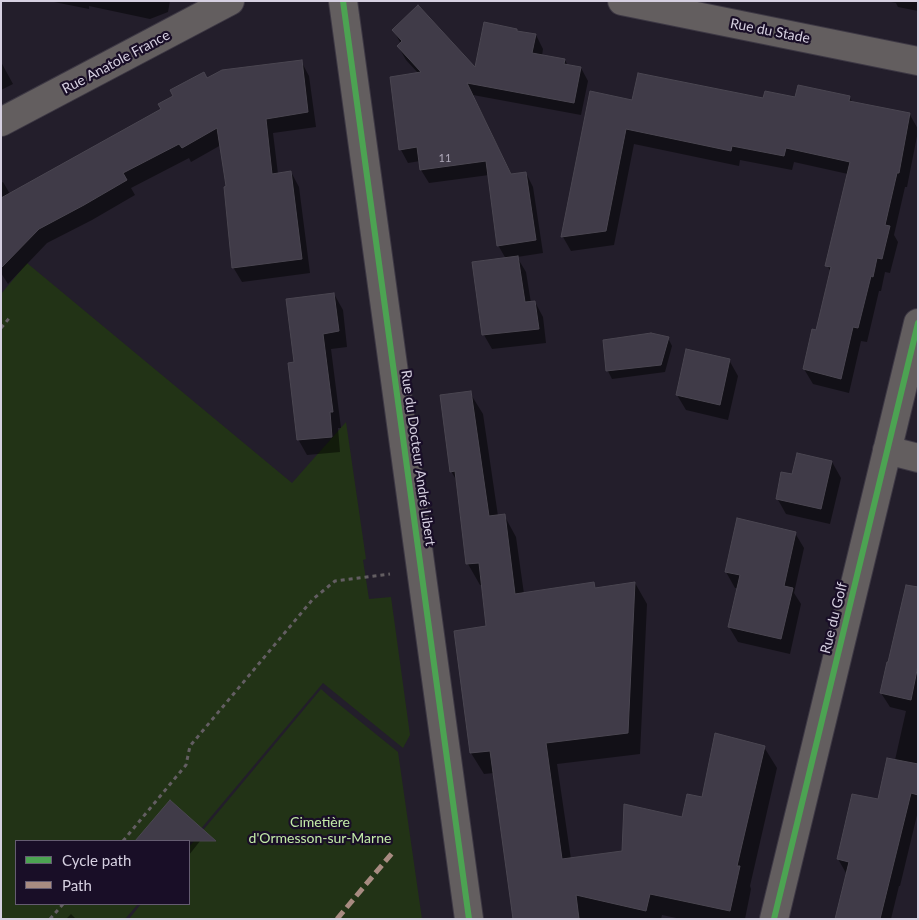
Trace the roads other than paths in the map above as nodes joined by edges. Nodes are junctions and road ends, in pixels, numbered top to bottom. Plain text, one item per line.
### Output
1 (230, 1) edge
2 (343, 1) edge
3 (622, 1) edge
4 (918, 61) edge
5 (1, 122) edge
6 (918, 323) edge
7 (887, 450) junction
8 (918, 458) edge
9 (468, 919) edge
10 (774, 919) edge

1 - 5 street, Rue Anatole France
2 - 9 street, Rue du Docteur André Libert
3 - 4 street, Rue du Stade
6 - 7 street, Rue du Golf
7 - 8 street
7 - 10 street, Rue du Golf

